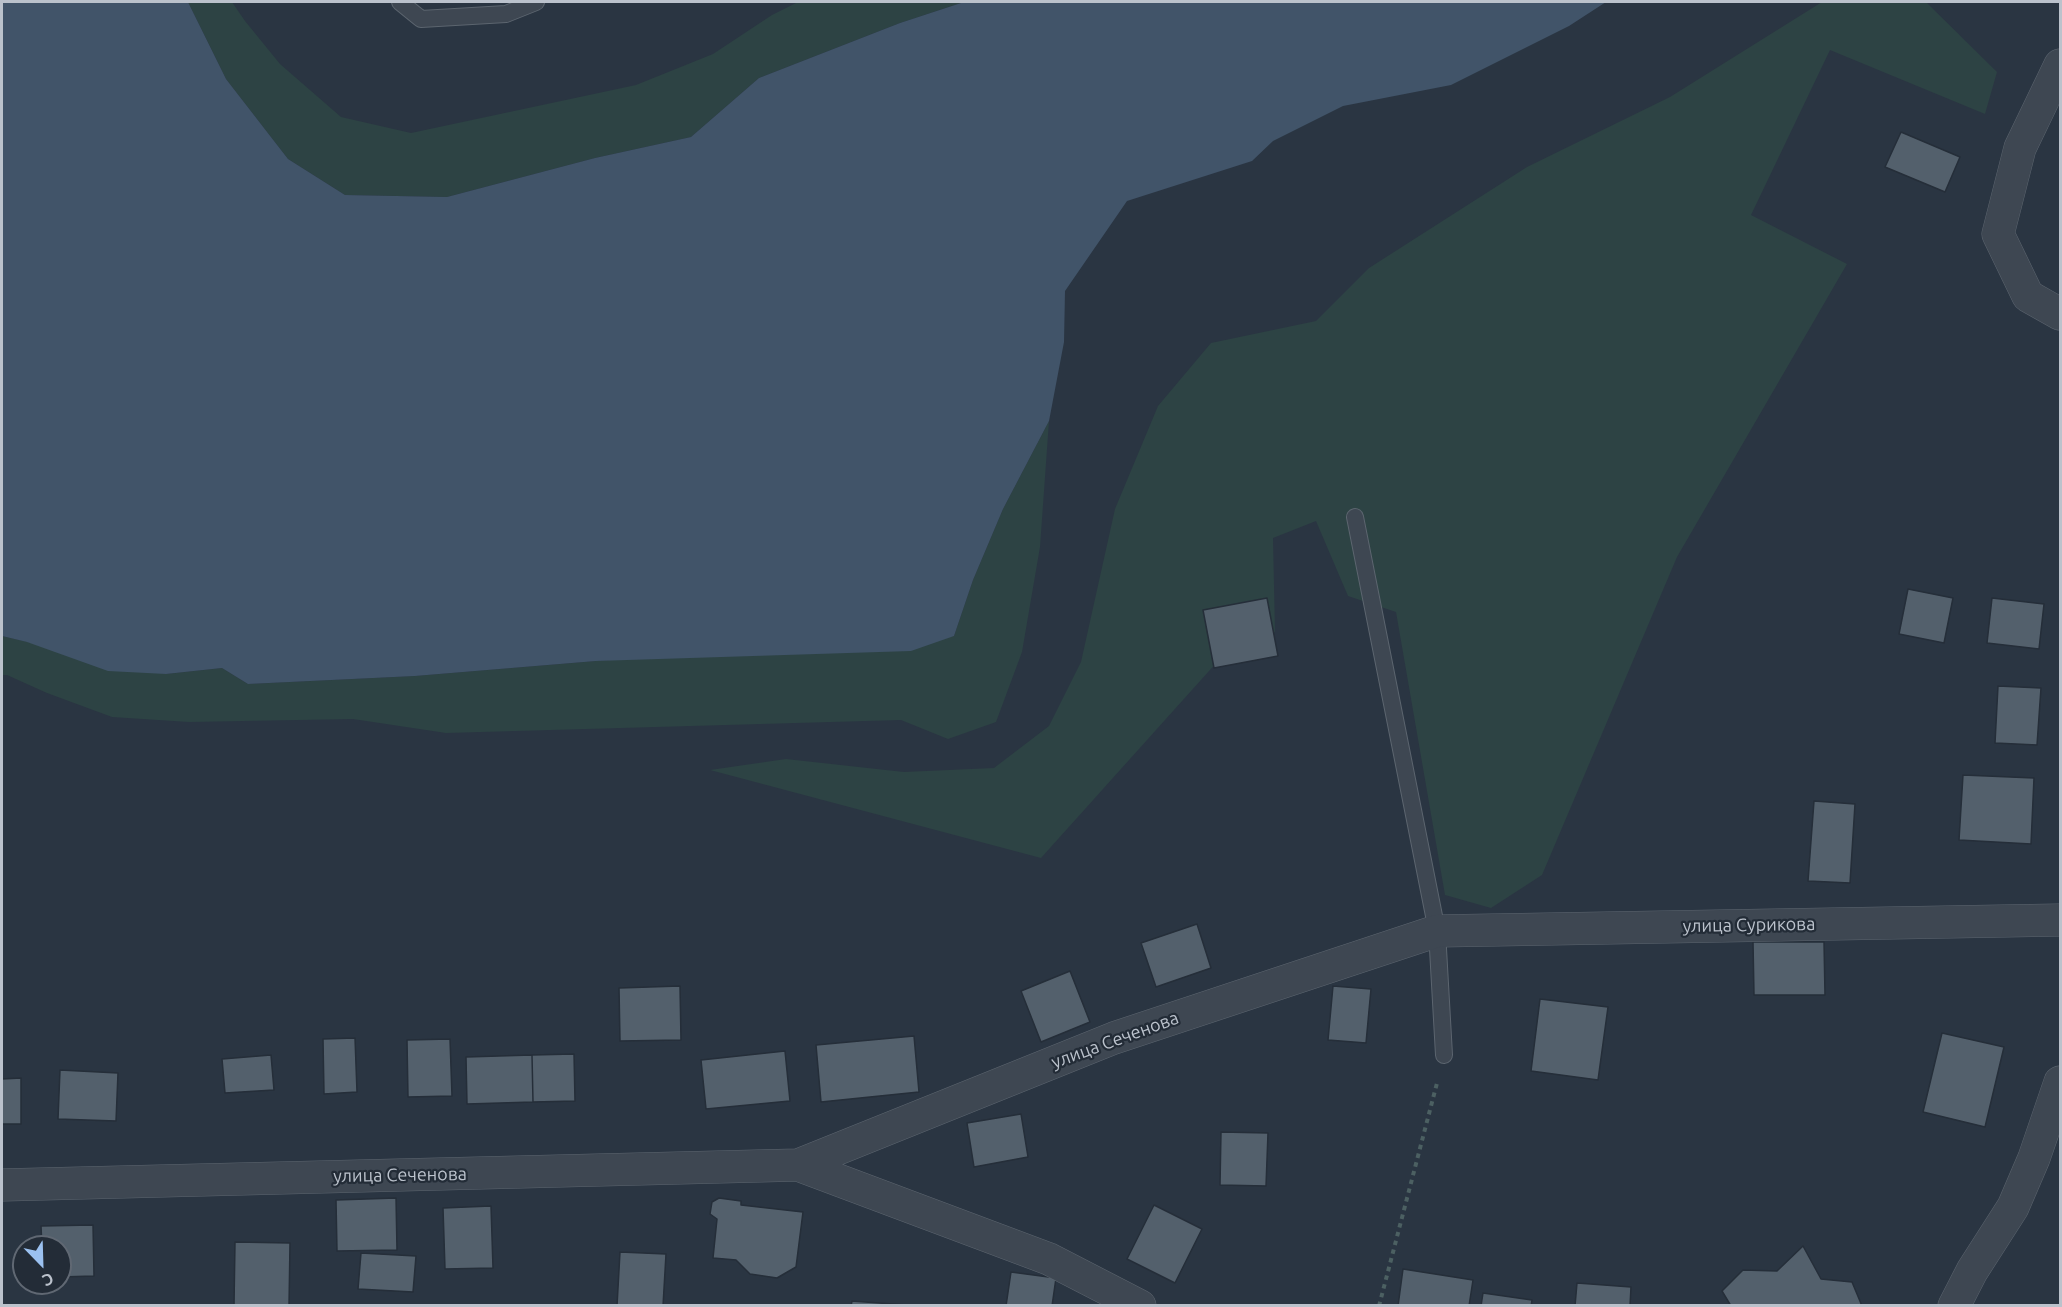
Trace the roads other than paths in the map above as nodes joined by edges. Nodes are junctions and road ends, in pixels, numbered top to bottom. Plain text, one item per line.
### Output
1 (400, 2) edge
2 (536, 2) edge
3 (2061, 65) edge
4 (2061, 314) edge
5 (1355, 516) dead end
6 (2061, 920) edge
7 (1437, 930) junction
8 (1444, 1055) road end
9 (2061, 1082) edge
10 (798, 1165) junction
11 (2, 1185) edge
12 (1140, 1305) edge
13 (1954, 1305) edge

1 - 2 lane
3 - 4 street
5 - 7 lane
6 - 7 street, улица Сурикова
7 - 8 lane
7 - 10 street, улица Сеченова
9 - 13 street
10 - 11 street, улица Сеченова
10 - 12 street, улица Сеченова

